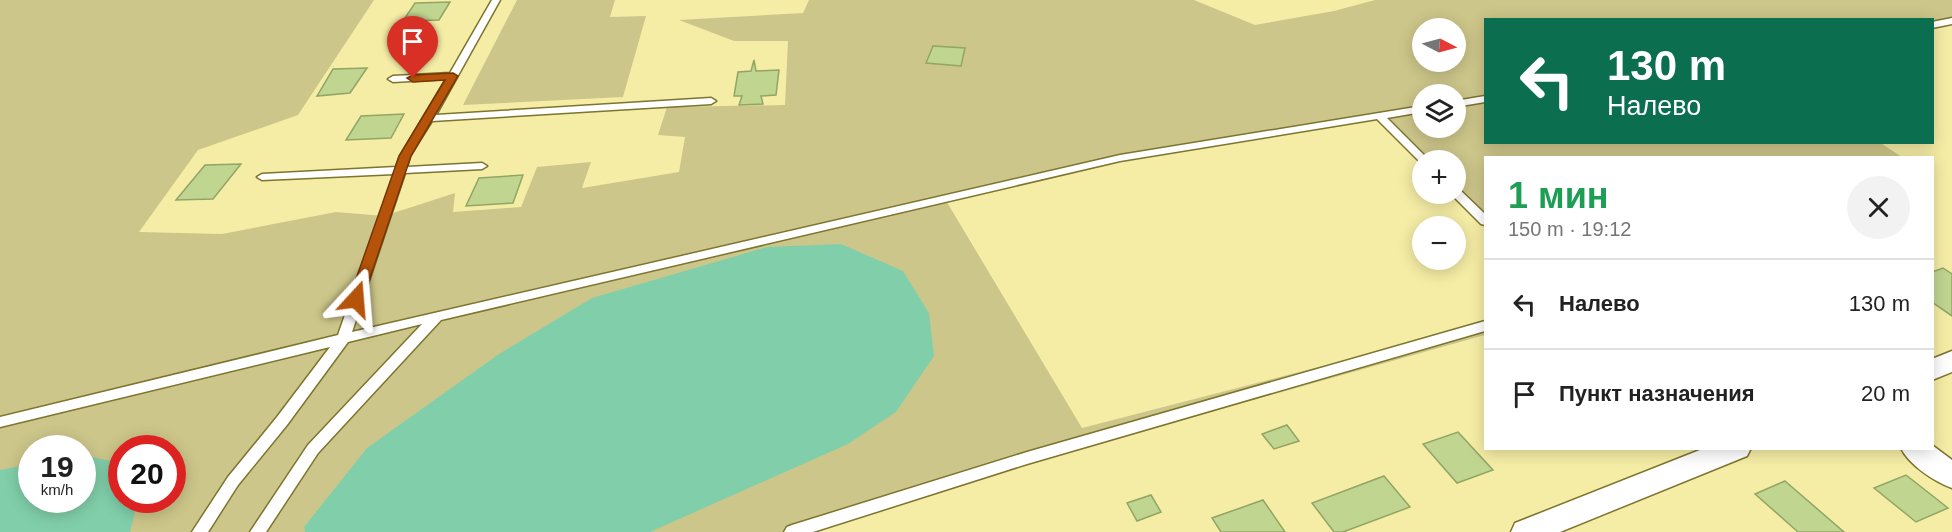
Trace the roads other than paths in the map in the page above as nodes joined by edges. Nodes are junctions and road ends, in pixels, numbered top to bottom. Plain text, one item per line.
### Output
1 (496, 0) edge
2 (1952, 21) edge
3 (1934, 25) edge
4 (453, 76) junction
5 (393, 80) dead end
6 (1484, 99) edge
7 (711, 101) dead end
8 (1466, 102) edge
9 (1412, 111) edge
10 (1380, 116) junction
11 (429, 118) junction
12 (1414, 150) edge
13 (482, 166) dead end
14 (400, 170) junction
15 (262, 177) dead end
16 (1466, 202) edge
17 (1484, 220) edge
18 (437, 316) junction
19 (1484, 326) edge
20 (343, 339) junction
21 (1952, 361) edge
22 (1934, 369) edge
23 (0, 422) edge
24 (1732, 450) edge
25 (1918, 450) edge
26 (1952, 476) edge
27 (200, 532) edge
28 (258, 532) edge
29 (792, 532) edge
30 (1526, 532) edge

1 - 4 lane
2 - 3 lane
4 - 5 lane
4 - 11 lane
6 - 8 lane
7 - 11 lane
9 - 10 lane
10 - 12 lane
10 - 18 lane
11 - 14 lane
13 - 14 lane
14 - 15 lane
14 - 20 lane
16 - 17 lane
18 - 20 lane
18 - 28 lane
19 - 29 lane
20 - 23 lane
20 - 27 lane
21 - 22 street
24 - 30 street
25 - 26 street

